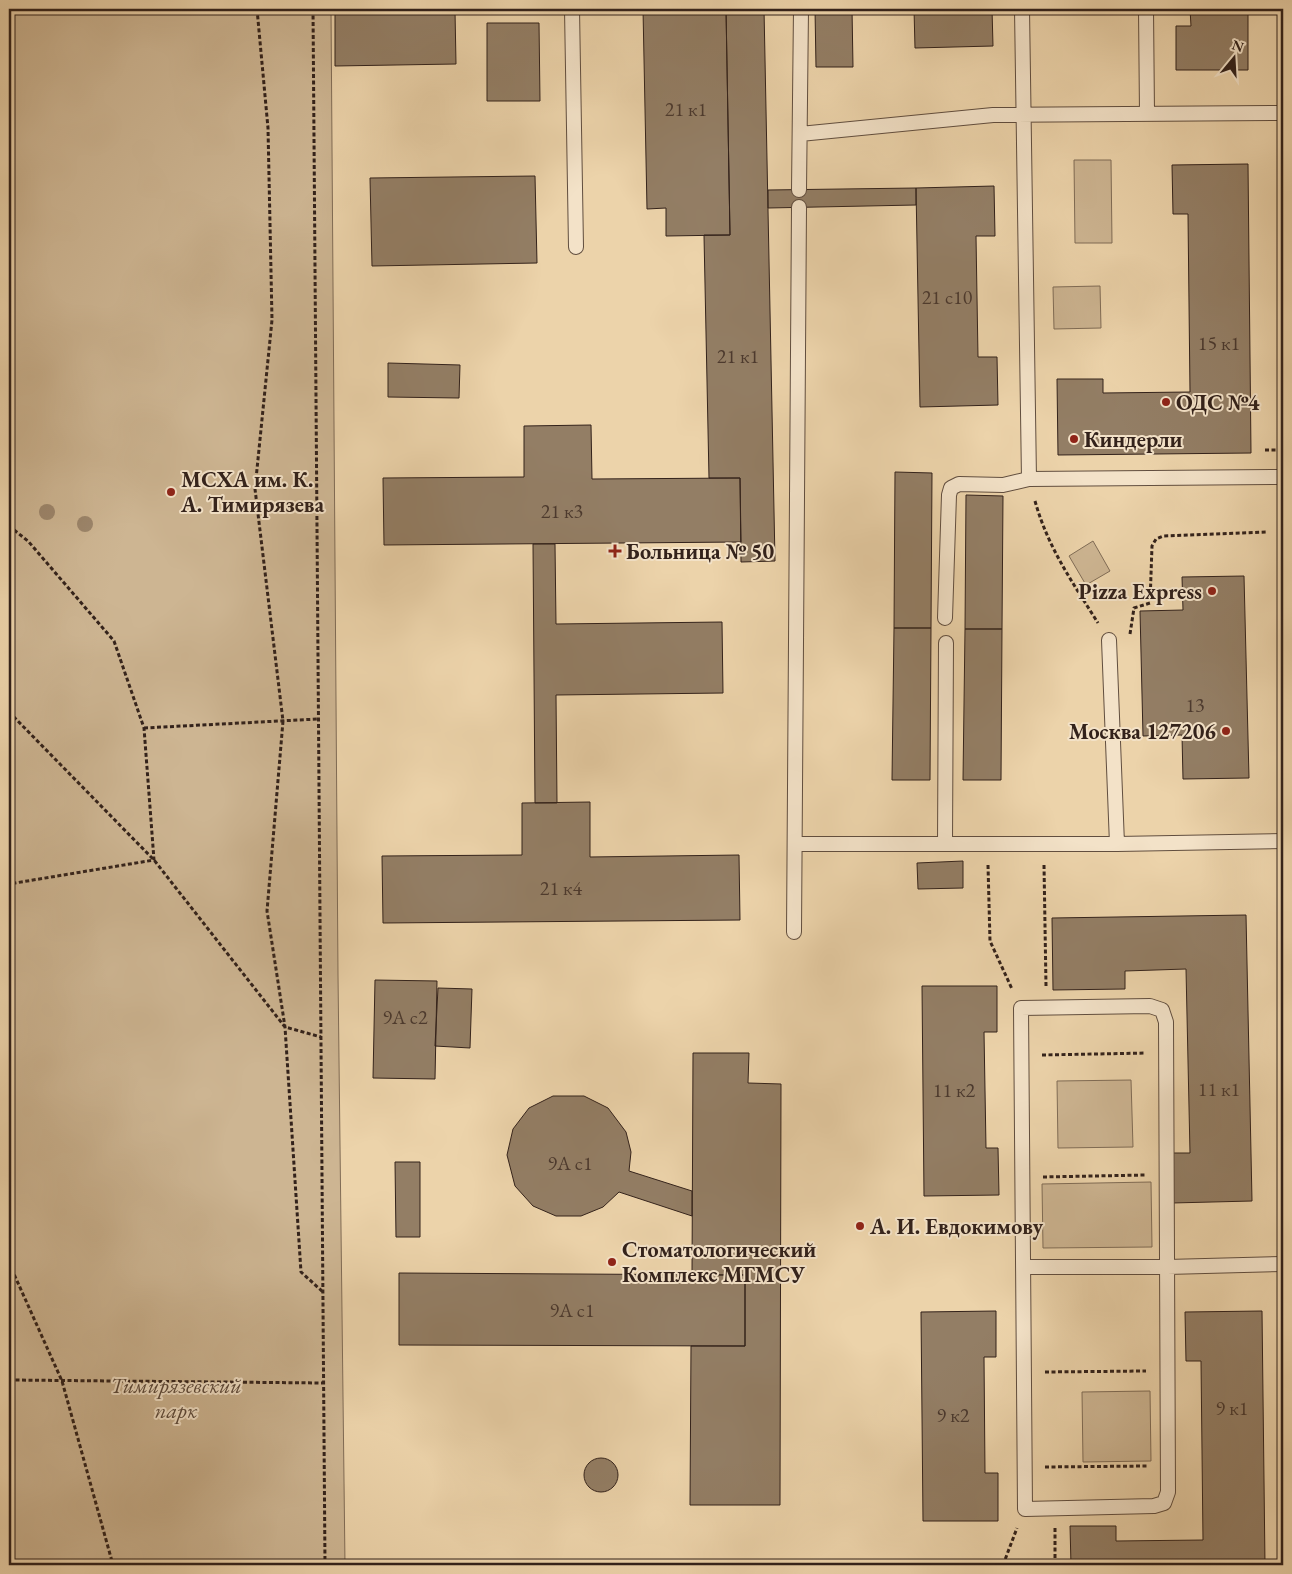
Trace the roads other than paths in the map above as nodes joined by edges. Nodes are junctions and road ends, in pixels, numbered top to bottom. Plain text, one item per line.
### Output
1 (572, 9) edge
2 (801, 9) edge
3 (1022, 9) edge
4 (1146, 9) edge
5 (1283, 113) edge
6 (1147, 114) junction
7 (1025, 115) junction
8 (800, 134) junction
9 (800, 190) dead end
10 (799, 207) dead end
11 (576, 247) dead end
12 (1283, 477) edge
13 (1029, 479) junction
14 (945, 618) dead end
15 (1109, 640) road end
16 (946, 643) dead end
17 (1283, 841) edge
18 (795, 844) junction
19 (945, 844) junction
20 (1118, 844) junction
21 (794, 932) dead end
22 (1283, 1264) edge
23 (1023, 1267) junction
24 (1167, 1267) junction

1 - 11 lane
2 - 8 lane
3 - 7 lane
4 - 6 lane
5 - 6 lane
6 - 7 lane
7 - 8 lane
7 - 13 lane
8 - 9 lane
10 - 18 lane
12 - 13 lane
13 - 14 lane
15 - 20 lane
16 - 19 lane
17 - 20 lane
18 - 19 lane
18 - 21 lane
19 - 20 lane
22 - 24 lane
23 - 24 lane
23 - 24 lane
23 - 24 lane

